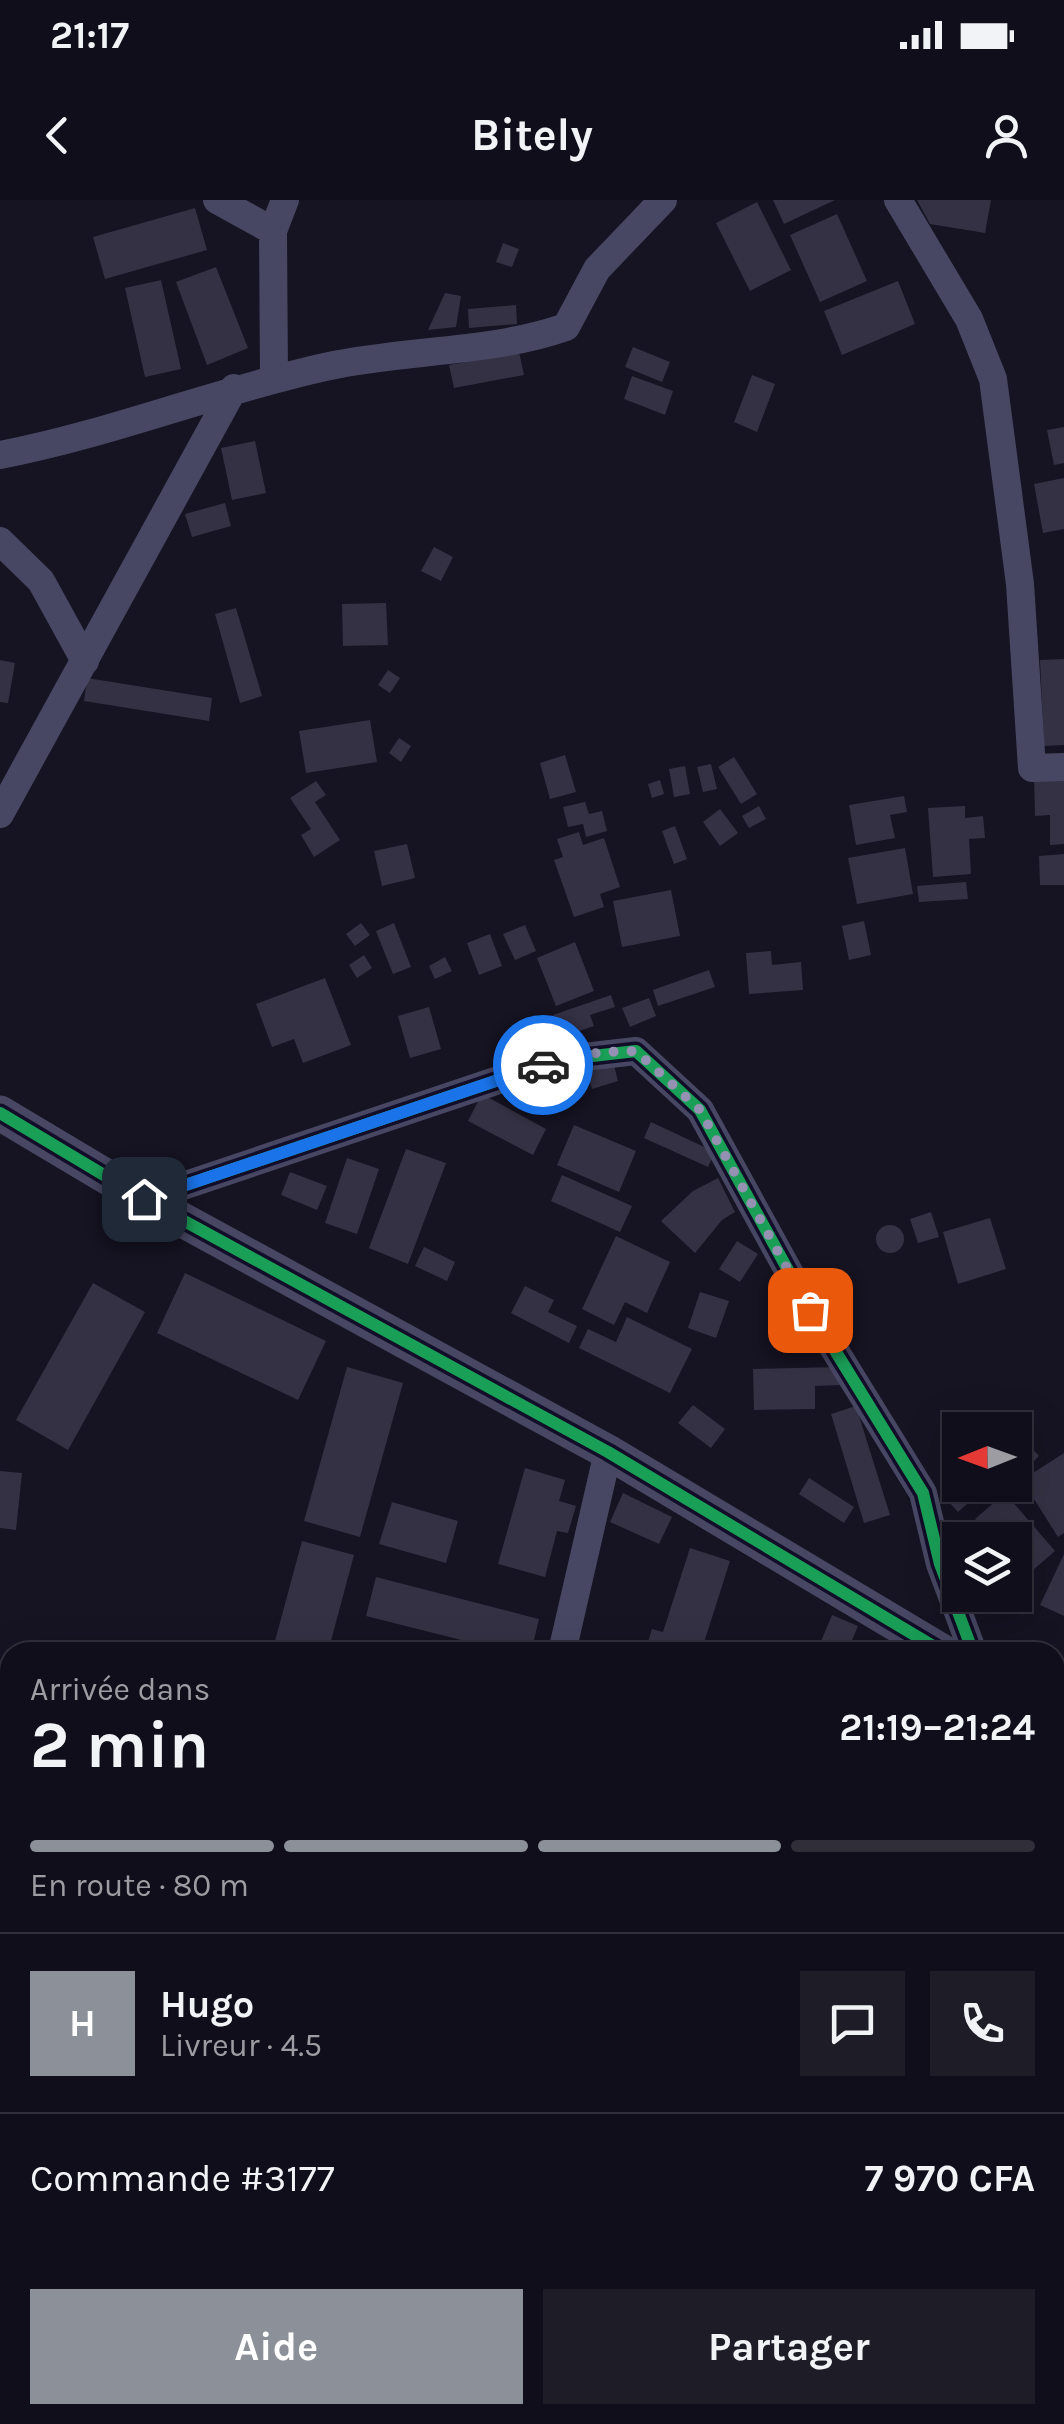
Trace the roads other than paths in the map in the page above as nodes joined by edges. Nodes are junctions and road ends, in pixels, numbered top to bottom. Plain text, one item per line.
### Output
1 (217, 200) edge
2 (286, 200) edge
3 (663, 200) edge
4 (898, 200) edge
5 (273, 230) junction
6 (274, 378) junction
7 (234, 388) junction
8 (0, 455) edge
9 (0, 541) edge
10 (85, 661) junction
11 (1064, 767) edge
12 (0, 814) edge
13 (0, 1113) edge
14 (144, 1199) junction
15 (608, 1452) junction
16 (564, 1642) edge
17 (926, 1642) edge
18 (969, 1642) edge

1 - 5 street
2 - 5 street
3 - 6 street
4 - 11 street
5 - 6 street
6 - 7 street
7 - 8 street
7 - 10 street
9 - 10 street
10 - 12 street
13 - 14 street
14 - 15 street
14 - 18 street
15 - 16 street
15 - 17 street

